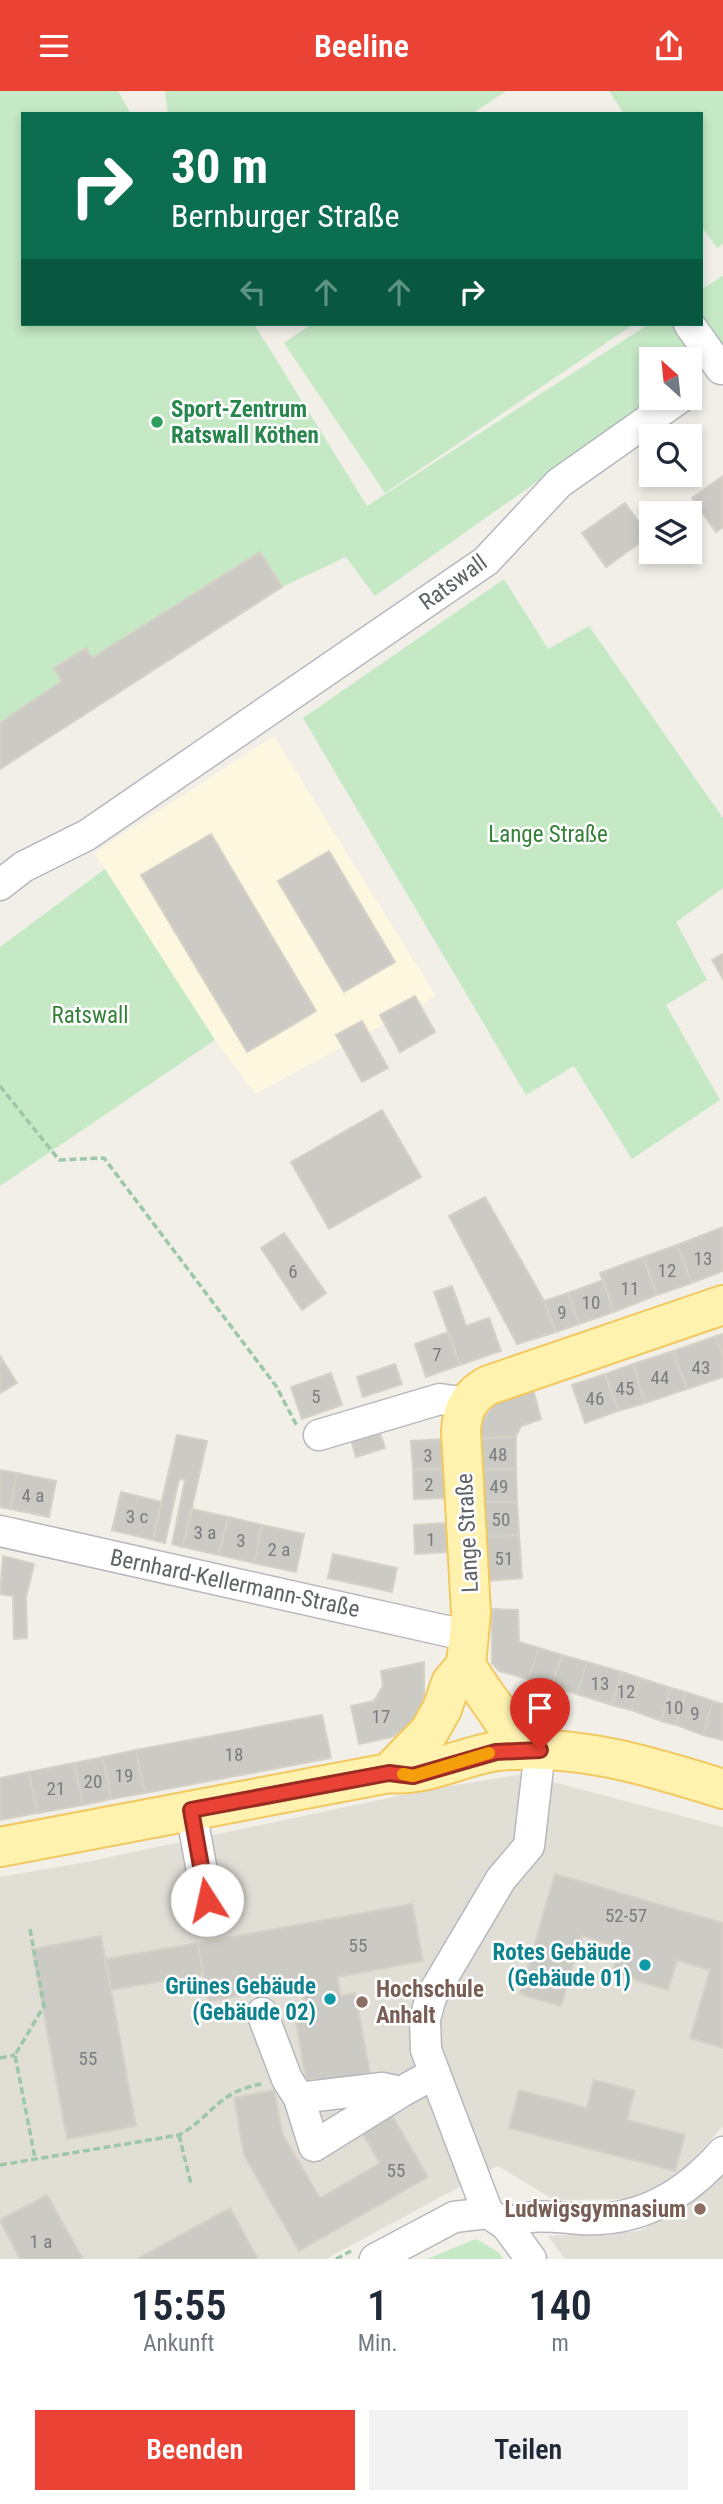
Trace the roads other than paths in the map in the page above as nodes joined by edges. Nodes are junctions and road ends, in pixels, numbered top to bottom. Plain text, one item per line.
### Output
1 (690, 326) edge
2 (722, 369) edge
3 (702, 383) edge
4 (663, 410) edge
5 (0, 885) edge
6 (723, 1305) edge
7 (468, 1403) junction
8 (319, 1435) road end
9 (0, 1531) edge
10 (468, 1651) junction
11 (530, 1750) junction
12 (389, 1773) junction
13 (723, 1789) edge
14 (191, 1810) junction
15 (0, 1847) edge
16 (207, 1900) dead end
17 (262, 2013) dead end
18 (435, 2073) junction
19 (293, 2088) junction
20 (401, 2092) junction
21 (723, 2151) edge
22 (497, 2219) junction
23 (375, 2259) edge
24 (531, 2259) edge

1 - 2 street
2 - 3 street
4 - 5 street, Ratswall
6 - 7 main road
7 - 8 street
7 - 10 main road, Lange Straße
9 - 10 street, Bernhard-Kellermann-Straße
10 - 11 main road
10 - 12 main road
11 - 12 main road
11 - 13 main road
11 - 18 street
12 - 14 main road
14 - 15 main road
14 - 16 street
17 - 19 street
18 - 20 street
18 - 22 street
19 - 20 street
19 - 20 street
21 - 22 street
22 - 23 street
22 - 24 street

